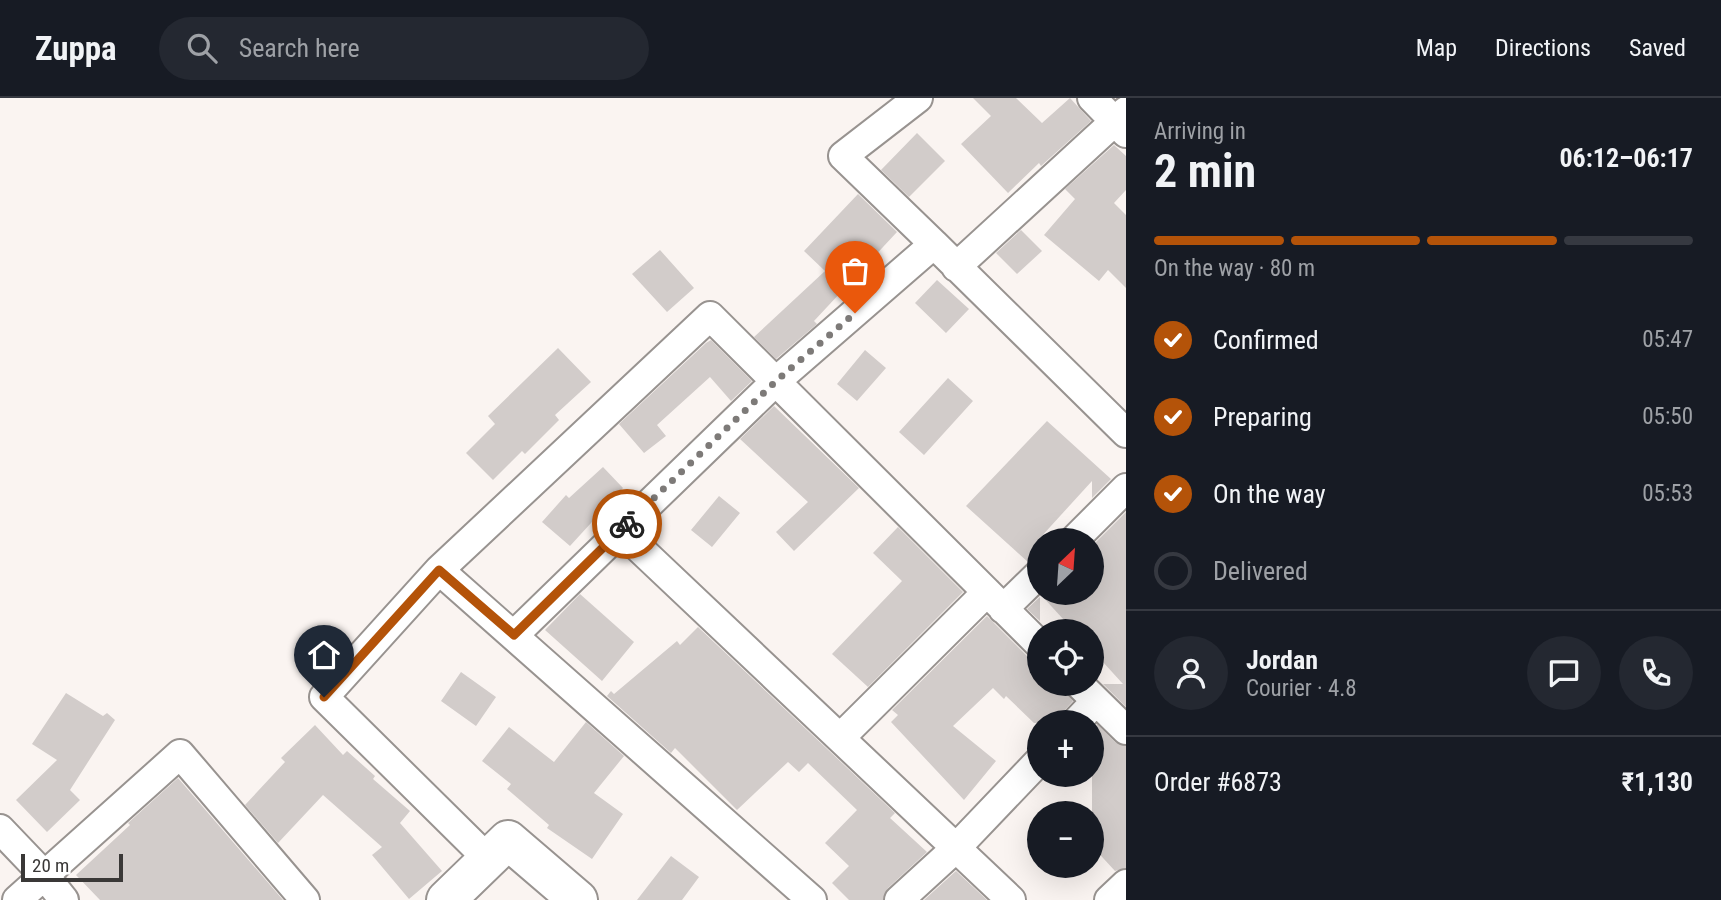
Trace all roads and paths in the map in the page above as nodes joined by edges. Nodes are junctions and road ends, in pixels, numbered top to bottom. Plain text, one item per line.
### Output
1 (918, 98) edge
2 (1092, 98) edge
3 (1123, 122) edge
4 (934, 244) junction
5 (956, 267) junction
6 (775, 382) junction
7 (1126, 433) edge
8 (1126, 488) edge
9 (1086, 528) edge
10 (621, 531) junction
11 (439, 570) junction
12 (1027, 581) edge
13 (995, 600) junction
14 (1027, 632) edge
15 (514, 635) junction
16 (1091, 696) edge
17 (1126, 730) edge
18 (840, 738) junction
19 (1027, 774) edge
20 (0, 829) edge
21 (956, 848) junction
22 (489, 860) junction
23 (44, 875) junction
24 (1126, 884) edge
25 (17, 900) edge
26 (64, 900) edge
27 (305, 900) edge
28 (446, 900) edge
29 (578, 900) edge
30 (812, 900) edge
31 (899, 900) edge
32 (1011, 900) edge
33 (1109, 900) edge

1 - 4 street
2 - 3 street
3 - 5 street
4 - 5 street
4 - 6 street
5 - 7 street
6 - 10 street
6 - 11 street
6 - 13 street
8 - 9 street
10 - 15 street
10 - 18 street
11 - 15 street
11 - 22 street
12 - 13 street
13 - 14 street
13 - 18 street
15 - 30 street
16 - 17 street
18 - 21 street
19 - 21 street
20 - 23 street
21 - 31 street
21 - 32 street
22 - 28 street
22 - 29 street
23 - 25 street
23 - 26 street
23 - 27 street
24 - 33 street

